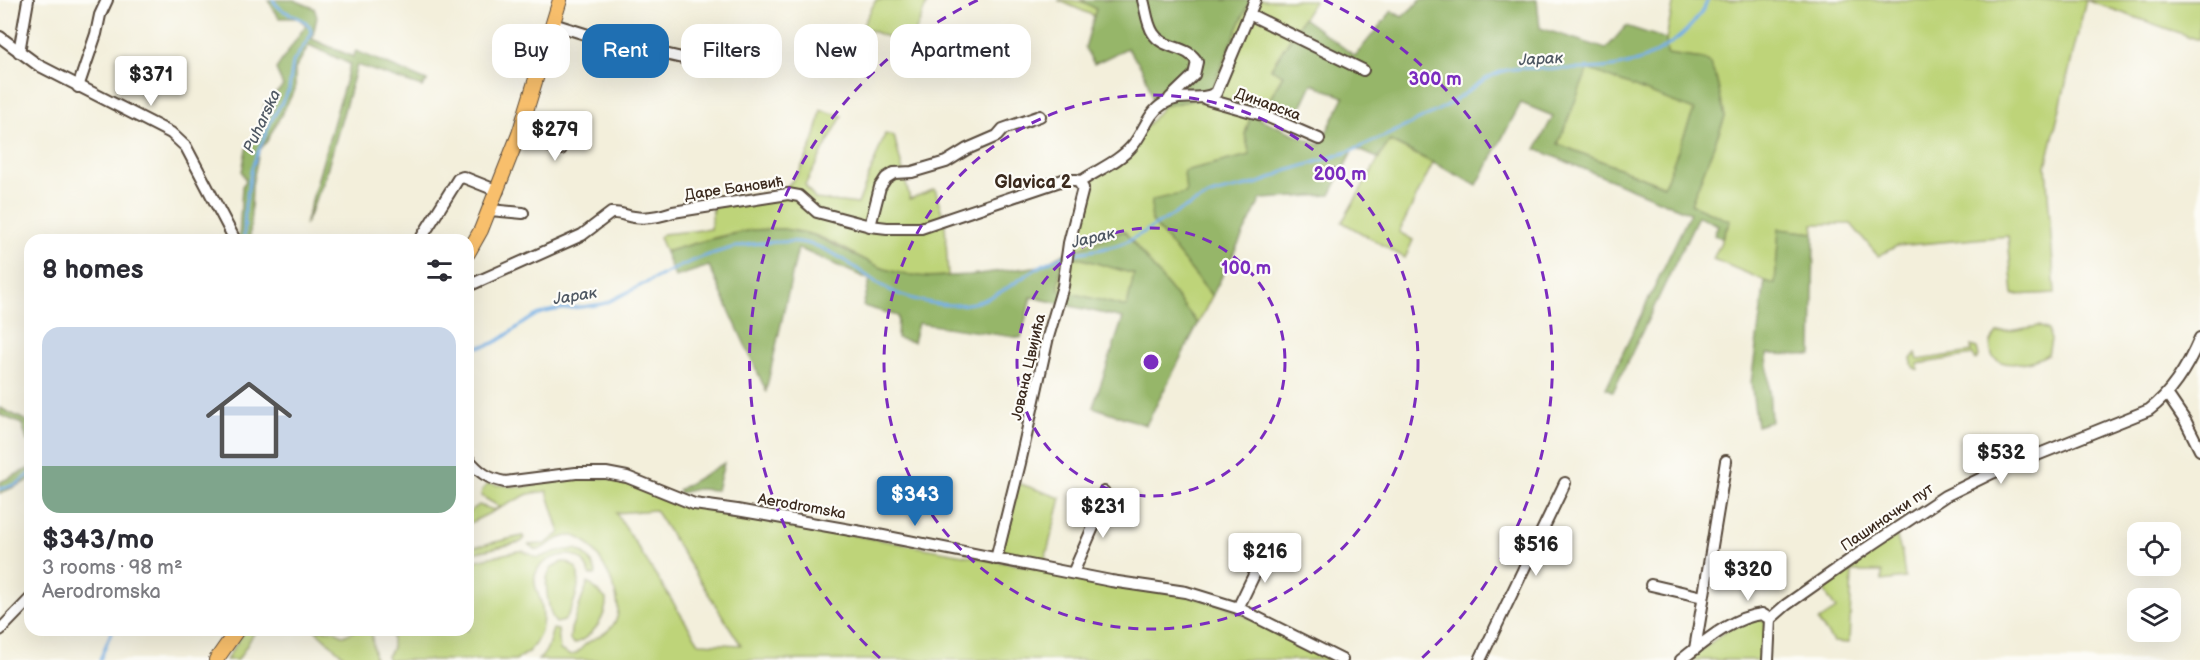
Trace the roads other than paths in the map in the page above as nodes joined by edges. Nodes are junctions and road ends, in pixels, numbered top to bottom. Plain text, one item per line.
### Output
1 (28, 0) edge
2 (107, 0) edge
3 (560, 0) edge
4 (1143, 0) edge
5 (1255, 0) edge
6 (1249, 14) junction
7 (553, 24) edge
8 (570, 29) edge
9 (0, 37) edge
10 (19, 52) junction
11 (681, 56) edge
12 (1363, 70) dead end
13 (536, 78) edge
14 (78, 87) junction
15 (1206, 99) junction
16 (1165, 103) junction
17 (1040, 116) dead end
18 (567, 134) dead end
19 (1319, 139) dead end
20 (516, 142) junction
21 (1080, 182) junction
22 (498, 191) junction
23 (490, 210) junction
24 (524, 213) dead end
25 (870, 226) junction
26 (232, 234) edge
27 (424, 234) edge
28 (474, 243) edge
29 (474, 283) edge
30 (2200, 338) edge
31 (2167, 394) junction
32 (2200, 450) edge
33 (1726, 461) dead end
34 (474, 465) edge
35 (1565, 483) dead end
36 (1104, 492) dead end
37 (1290, 556) dead end
38 (996, 559) junction
39 (1073, 573) junction
40 (1651, 585) dead end
41 (1703, 597) junction
42 (24, 605) edge
43 (1238, 608) junction
44 (1770, 619) junction
45 (0, 630) edge
46 (233, 636) edge
47 (1695, 649) junction
48 (216, 660) edge
49 (1342, 660) edge
50 (1480, 660) edge
51 (1681, 660) edge
52 (1768, 660) edge

1 - 10 street
2 - 14 street
3 - 7 main road
4 - 16 street
5 - 6 street
6 - 12 street
6 - 15 street
8 - 11 street
9 - 10 street
10 - 14 street
13 - 20 main road
14 - 26 street
15 - 16 street
15 - 19 street, Динарска
16 - 21 street
17 - 25 street
18 - 20 street
20 - 22 main road
21 - 25 street, Даре Бановић
21 - 38 street, Јована Цвијића
22 - 23 main road
22 - 27 street
23 - 24 street
23 - 28 main road
25 - 29 street, Даре Бановић
30 - 31 street, Пашиначки пут
31 - 32 street
31 - 44 street, Пашиначки пут
33 - 41 street
34 - 38 street, Aerodromska
35 - 50 street
36 - 39 street
37 - 43 street
38 - 39 street, Aerodromska
39 - 43 street, Aerodromska
40 - 41 street
41 - 47 street
42 - 45 street
43 - 49 street, Aerodromska
44 - 47 street
44 - 52 street
46 - 48 main road
47 - 51 street

